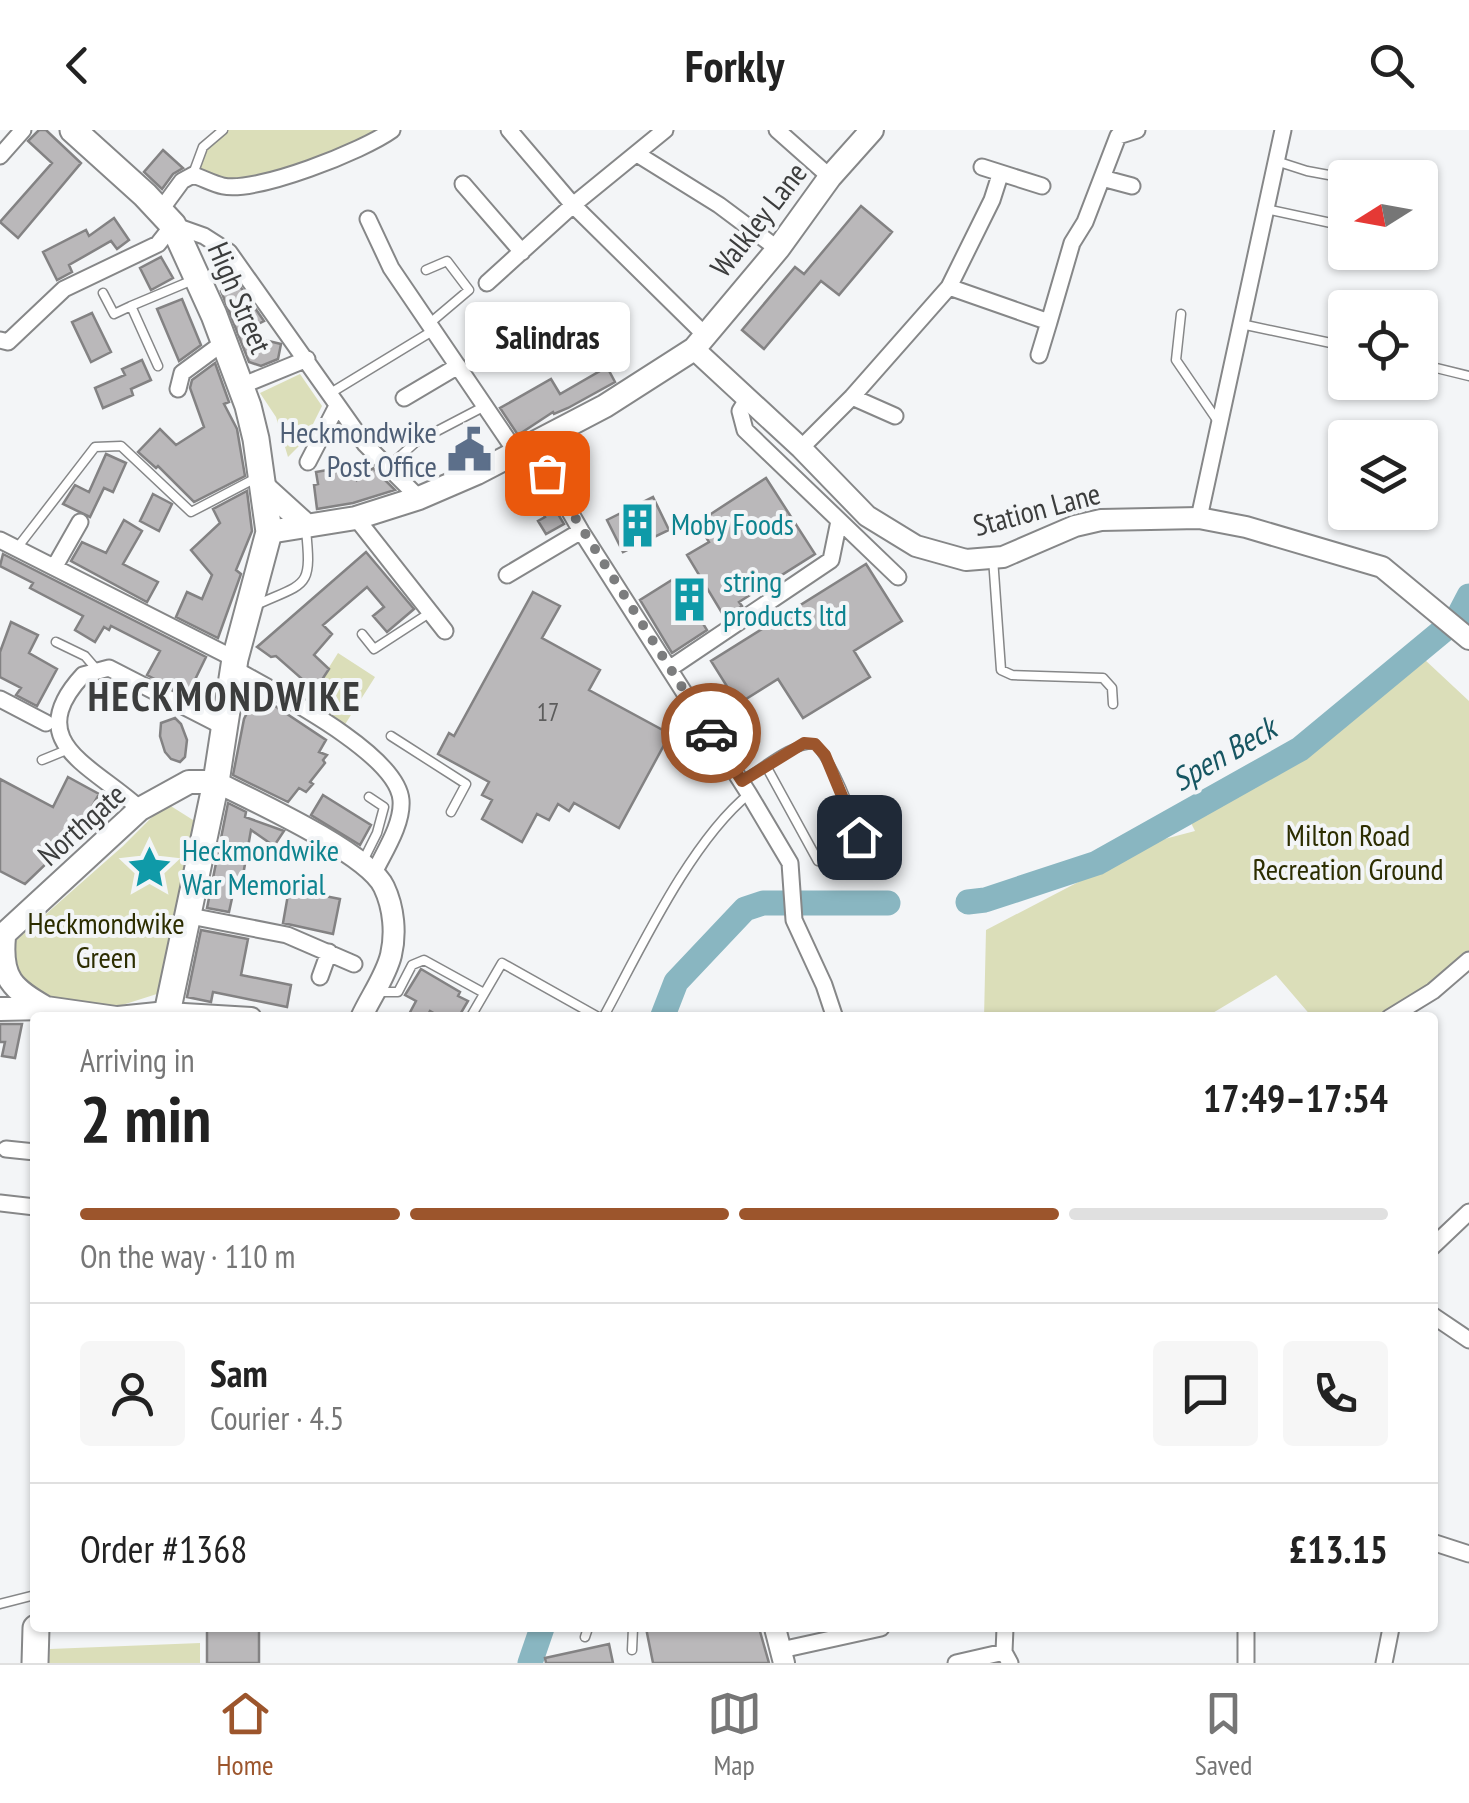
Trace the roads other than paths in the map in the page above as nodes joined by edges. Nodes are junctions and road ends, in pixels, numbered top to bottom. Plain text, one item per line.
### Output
1 (23, 130) edge
2 (73, 130) edge
3 (223, 130) edge
4 (392, 130) edge
5 (665, 130) edge
6 (777, 130) edge
7 (872, 130) edge
8 (1137, 130) edge
9 (1283, 130) edge
10 (514, 132) edge
11 (637, 154) junction
12 (0, 156) edge
13 (1276, 161) junction
14 (982, 167) dead end
15 (193, 175) junction
16 (1000, 175) junction
17 (1328, 175) edge
18 (830, 178) junction
19 (1102, 178) junction
20 (463, 184) dead end
21 (1042, 186) dead end
22 (1132, 186) dead end
23 (574, 205) junction
24 (1266, 209) junction
25 (167, 218) junction
26 (368, 219) dead end
27 (1328, 222) edge
28 (778, 249) junction
29 (522, 252) junction
30 (426, 270) dead end
31 (197, 278) junction
32 (487, 283) dead end
33 (949, 287) junction
34 (103, 292) dead end
35 (132, 306) junction
36 (1182, 314) dead end
37 (1049, 322) junction
38 (1241, 324) junction
39 (432, 327) junction
40 (0, 340) edge
41 (224, 342) junction
42 (700, 342) junction
43 (1328, 342) edge
44 (1039, 355) dead end
45 (306, 360) junction
46 (158, 366) dead end
47 (458, 366) junction
48 (1438, 368) edge
49 (1469, 376) edge
50 (241, 386) junction
51 (178, 389) dead end
52 (852, 397) junction
53 (404, 398) dead end
54 (748, 398) junction
55 (333, 400) junction
56 (485, 406) junction
57 (895, 416) dead end
58 (1220, 424) junction
59 (523, 448) junction
60 (801, 448) junction
61 (308, 462) dead end
62 (390, 466) junction
63 (262, 481) junction
64 (420, 498) junction
65 (356, 518) junction
66 (1199, 518) junction
67 (80, 522) dead end
68 (838, 522) junction
69 (306, 526) junction
70 (581, 531) junction
71 (269, 532) junction
72 (0, 540) edge
73 (18, 548) junction
74 (993, 558) junction
75 (55, 566) junction
76 (507, 574) dead end
77 (898, 577) dead end
78 (248, 608) junction
79 (430, 612) junction
80 (446, 630) dead end
81 (362, 634) dead end
82 (1464, 635) edge
83 (56, 642) dead end
84 (234, 664) junction
85 (669, 669) junction
86 (90, 673) junction
87 (0, 699) edge
88 (1113, 704) dead end
89 (46, 723) dead end
90 (226, 728) junction
91 (391, 736) dead end
92 (69, 748) junction
93 (42, 760) dead end
94 (766, 766) junction
95 (216, 782) junction
96 (745, 787) junction
97 (368, 797) dead end
98 (140, 809) junction
99 (451, 812) dead end
100 (368, 868) junction
101 (190, 916) junction
102 (2, 938) edge
103 (329, 952) junction
104 (1469, 960) edge
105 (354, 964) dead end
106 (320, 976) dead end
107 (484, 993) junction
108 (46, 1008) junction
109 (0, 1009) edge
110 (363, 1009) edge
111 (74, 1012) edge
112 (168, 1012) edge
113 (473, 1012) edge
114 (590, 1012) edge
115 (604, 1012) edge
116 (833, 1012) edge
117 (1398, 1012) edge
118 (6, 1149) dead end
119 (30, 1151) edge
120 (0, 1203) edge
121 (30, 1206) edge
122 (1469, 1212) edge
123 (1438, 1241) edge
124 (1438, 1319) edge
125 (1469, 1340) edge
126 (1438, 1544) edge
127 (1469, 1554) edge
128 (30, 1596) edge
129 (0, 1604) edge
130 (633, 1632) edge
131 (776, 1632) edge
132 (867, 1632) edge
133 (1004, 1632) edge
134 (1246, 1632) edge
135 (1390, 1632) edge
136 (632, 1650) dead end
137 (783, 1657) edge
138 (1007, 1658) edge
139 (956, 1663) edge
140 (1246, 1663) edge
141 (1384, 1663) edge

1 - 12 street
2 - 25 main road, High Street
3 - 15 lane
4 - 15 street
5 - 11 street
6 - 18 street
7 - 18 main road, Walkley Lane
8 - 19 street
9 - 13 street
10 - 23 street
11 - 23 street
11 - 28 street
13 - 17 lane
13 - 24 street
14 - 16 street
15 - 25 street
16 - 21 street
16 - 33 street
18 - 28 main road, Walkley Lane
19 - 22 street
19 - 37 street
20 - 29 street
23 - 29 street
23 - 42 street
24 - 27 lane
24 - 38 street
25 - 31 main road, High Street
25 - 40 street
25 - 45 street
26 - 39 street
28 - 42 main road, Walkley Lane
29 - 32 street
30 - 39 lane
31 - 35 lane
31 - 41 main road, High Street
33 - 37 street
33 - 52 street
34 - 35 lane
35 - 46 lane
36 - 58 lane
37 - 44 street
38 - 43 lane
38 - 58 street
39 - 47 street
39 - 55 lane
41 - 50 main road, High Street
41 - 51 street
42 - 54 street, Station Lane
42 - 59 main road, Walkley Lane
45 - 50 street
45 - 55 street
47 - 53 street
47 - 56 street
48 - 49 lane
50 - 63 main road, High Street
52 - 57 street
52 - 60 street
54 - 60 street, Station Lane
54 - 68 street
55 - 61 street
55 - 62 street
56 - 59 street
56 - 62 lane
58 - 66 street
59 - 64 main road, Walkley Lane
59 - 70 street
60 - 74 street, Station Lane
62 - 64 street
63 - 69 main road
63 - 71 main road, High Street
63 - 73 lane
64 - 65 main road, Walkley Lane
65 - 69 main road, Walkley Lane
65 - 79 street
66 - 74 street, Station Lane
66 - 82 street, Station Lane
67 - 75 street
68 - 77 street
68 - 85 street
69 - 71 main road, Walkley Lane
69 - 78 lane
70 - 76 street
70 - 85 street
71 - 78 main road
72 - 73 street
73 - 75 street
74 - 88 lane
75 - 84 street
78 - 84 main road
79 - 80 street
79 - 81 lane
83 - 86 lane
84 - 90 main road
84 - 100 street
85 - 96 street
86 - 90 street
86 - 92 street
87 - 89 street
90 - 95 main road
91 - 99 lane
92 - 93 lane
92 - 98 street
94 - 94 lane
94 - 96 lane
95 - 98 main road, Northgate
95 - 100 street
95 - 101 main road
96 - 115 lane
96 - 116 street
97 - 100 lane
98 - 102 main road, Northgate
100 - 110 street
101 - 103 street
101 - 112 main road
102 - 108 main road
103 - 105 street
103 - 106 street
104 - 117 street
107 - 110 lane
107 - 113 lane
107 - 114 lane
108 - 109 main road
108 - 111 main road
118 - 119 street
120 - 121 street
122 - 123 street
124 - 125 street
126 - 127 street
128 - 129 lane
130 - 136 lane
131 - 137 street
132 - 137 street
133 - 138 street
134 - 140 street
135 - 141 street
138 - 139 street

